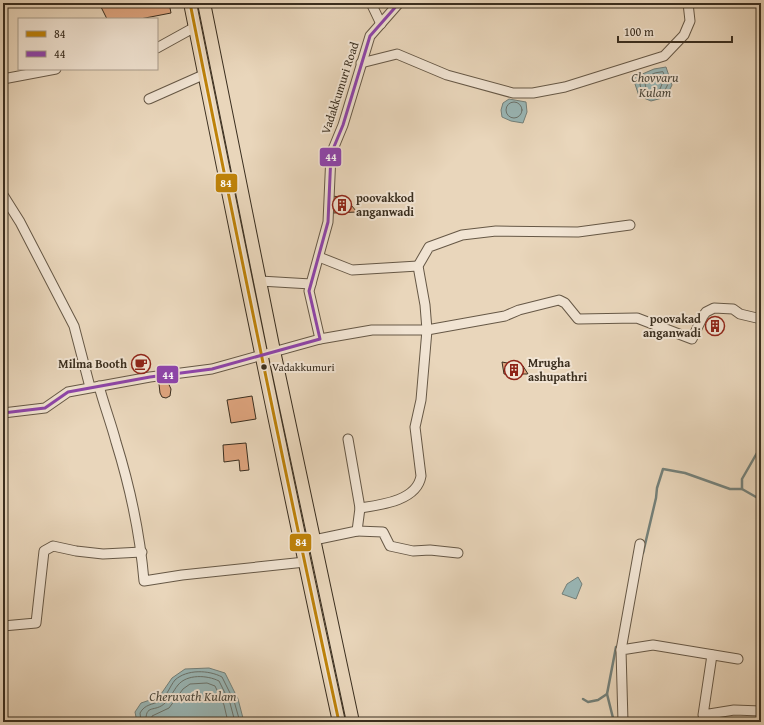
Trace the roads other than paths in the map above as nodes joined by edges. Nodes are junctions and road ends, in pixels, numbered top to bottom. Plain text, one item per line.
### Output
1 (190, 3) edge
2 (204, 3) edge
3 (371, 3) edge
4 (400, 3) edge
5 (688, 3) edge
6 (381, 24) junction
7 (195, 27) junction
8 (158, 47) edge
9 (361, 63) junction
10 (51, 70) edge
11 (203, 75) junction
12 (3, 79) edge
13 (149, 99) dead end
14 (3, 195) edge
15 (630, 225) dead end
16 (319, 257) junction
17 (418, 266) junction
18 (260, 280) junction
19 (311, 284) junction
20 (761, 319) edge
21 (427, 330) junction
22 (320, 339) junction
23 (274, 351) junction
24 (261, 355) junction
25 (95, 387) junction
26 (3, 413) edge
27 (348, 440) dead end
28 (360, 508) junction
29 (358, 531) junction
30 (314, 540) junction
31 (640, 544) dead end
32 (142, 552) junction
33 (458, 553) dead end
34 (305, 562) junction
35 (3, 626) edge
36 (621, 650) junction
37 (712, 655) junction
38 (738, 659) dead end
39 (761, 711) edge
40 (339, 722) edge
41 (353, 722) edge
42 (623, 722) edge

1 - 7 highway
2 - 18 highway
3 - 6 street
4 - 6 street, Vadakkumuri Road
5 - 9 street
6 - 9 street, Vadakkumuri Road
7 - 8 street
7 - 11 highway
9 - 16 street, Vadakkumuri Road
10 - 12 street
11 - 13 street
11 - 24 highway
14 - 25 street
15 - 17 street
16 - 17 street
16 - 19 street, Vadakkumuri Road
17 - 21 street
18 - 19 street
18 - 23 highway
19 - 22 street, Vadakkumuri Road
20 - 21 street
21 - 22 street
21 - 28 street
22 - 23 street
23 - 24 street
23 - 30 highway
24 - 25 street
24 - 34 highway
25 - 26 street
25 - 32 street
27 - 28 street
28 - 29 street
29 - 30 street
29 - 33 street
30 - 41 highway
31 - 36 street
32 - 34 street
32 - 35 street
34 - 40 highway
36 - 37 street
36 - 42 street
37 - 38 street
37 - 39 street

